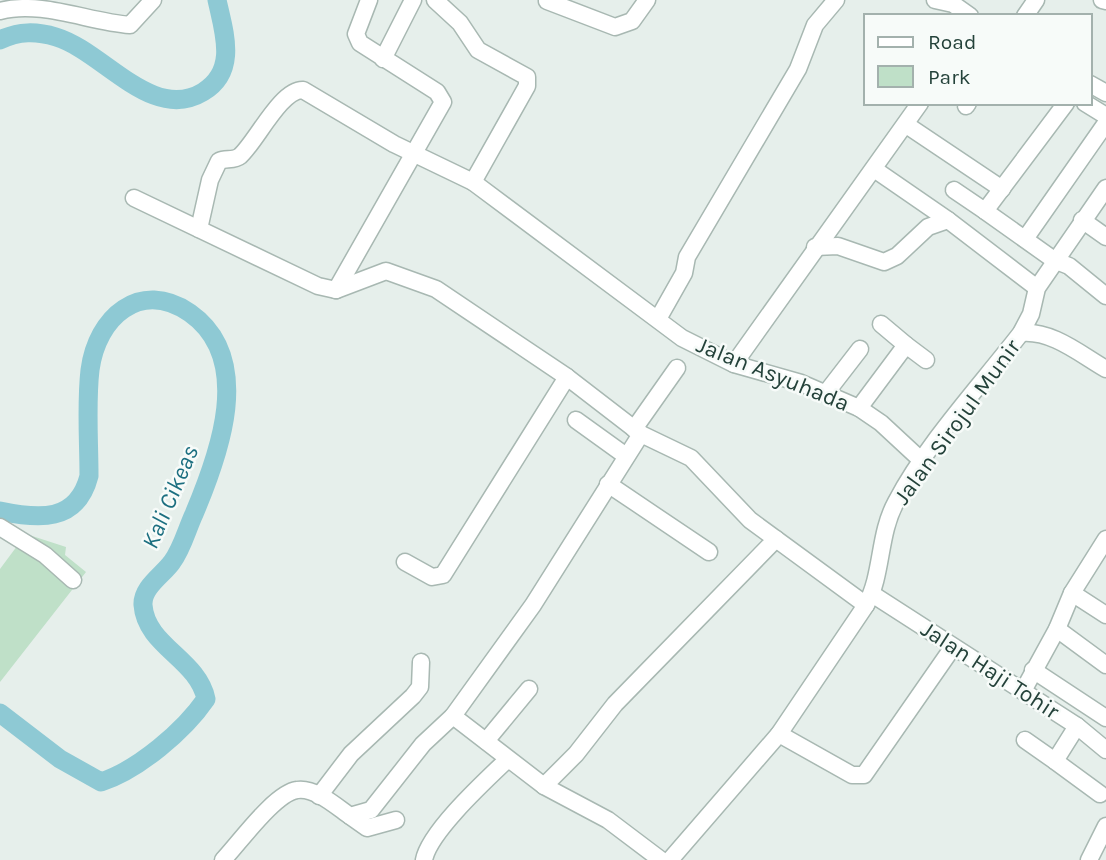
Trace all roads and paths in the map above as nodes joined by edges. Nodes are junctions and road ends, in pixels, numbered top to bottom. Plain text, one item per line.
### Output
1 (47, 0) edge
2 (369, 0) edge
3 (413, 0) edge
4 (435, 0) edge
5 (647, 0) edge
6 (836, 0) edge
7 (935, 0) edge
8 (547, 1) edge
9 (148, 2) edge
10 (954, 2) edge
11 (0, 11) edge
12 (61, 11) junction
13 (968, 14) edge
14 (383, 59) junction
15 (919, 105) edge
16 (1065, 105) edge
17 (1088, 105) edge
18 (1106, 116) edge
19 (1106, 123) edge
20 (911, 128) dead end
21 (415, 155) junction
22 (874, 169) junction
23 (473, 182) junction
24 (1106, 188) edge
25 (1002, 189) junction
26 (954, 190) dead end
27 (134, 198) dead end
28 (985, 211) junction
29 (948, 220) junction
30 (1082, 220) junction
31 (199, 229) junction
32 (1106, 237) edge
33 (1025, 239) junction
34 (815, 247) junction
35 (1054, 260) junction
36 (1037, 288) junction
37 (336, 290) junction
38 (1106, 296) edge
39 (658, 319) junction
40 (881, 324) dead end
41 (1021, 333) junction
42 (906, 345) junction
43 (860, 349) dead end
44 (926, 360) dead end
45 (734, 364) junction
46 (677, 368) dead end
47 (1106, 369) edge
48 (567, 377) junction
49 (826, 393) junction
50 (859, 408) junction
51 (576, 420) dead end
52 (638, 431) junction
53 (626, 456) junction
54 (922, 461) junction
55 (608, 484) junction
56 (3, 534) edge
57 (776, 539) junction
58 (1106, 539) edge
59 (709, 552) dead end
60 (405, 562) dead end
61 (73, 580) dead end
62 (1072, 593) junction
63 (869, 600) junction
64 (1106, 613) edge
65 (1057, 629) junction
66 (953, 647) junction
67 (421, 662) dead end
68 (1106, 665) edge
69 (1033, 670) junction
70 (529, 689) dead end
71 (1023, 691) junction
72 (453, 716) junction
73 (1106, 718) edge
74 (1077, 726) junction
75 (779, 734) junction
76 (1025, 740) dead end
77 (486, 741) junction
78 (1106, 750) edge
79 (508, 759) junction
80 (1055, 761) junction
81 (544, 786) junction
82 (1100, 794) dead end
83 (319, 796) junction
84 (350, 816) junction
85 (396, 820) dead end
86 (1106, 826) edge
87 (1091, 859) edge
88 (223, 860) edge
89 (424, 860) edge
90 (661, 860) edge
91 (670, 860) edge

1 - 12 street
2 - 14 street
3 - 14 street
4 - 23 street
5 - 8 street
6 - 39 street
7 - 10 street
9 - 12 street
10 - 13 street
11 - 12 street
14 - 21 street
15 - 22 street
16 - 25 street
17 - 18 street
19 - 33 street
20 - 25 street
21 - 23 street, Jalan Asyuhada
21 - 31 street, Jalan Asyuhada
21 - 37 street
22 - 29 street
22 - 34 street
23 - 39 street, Jalan Asyuhada
24 - 30 street, Jalan Sirojul Munir
25 - 28 street
26 - 28 street
27 - 31 street
28 - 33 street
29 - 34 street
29 - 36 street
30 - 32 street
30 - 35 street, Jalan Sirojul Munir
31 - 37 street
33 - 35 street
34 - 45 street
35 - 36 street, Jalan Sirojul Munir
35 - 38 street
36 - 41 street, Jalan Sirojul Munir
37 - 48 street, Jalan Haji Tohir
39 - 45 street, Jalan Asyuhada
40 - 42 street
41 - 47 street
41 - 54 street, Jalan Sirojul Munir
42 - 44 street
42 - 50 street
43 - 49 street
45 - 49 street, Jalan Asyuhada
46 - 52 street
48 - 52 street, Jalan Haji Tohir
48 - 60 street
49 - 50 street, Jalan Asyuhada
50 - 54 street, Jalan Asyuhada
51 - 53 street
52 - 53 street
52 - 57 street, Jalan Haji Tohir
53 - 55 street
54 - 63 street, Jalan Sirojul Munir
55 - 59 street
55 - 72 street
56 - 61 street
57 - 63 street, Jalan Haji Tohir
57 - 81 street
58 - 62 street
62 - 64 street
62 - 65 street
63 - 66 street, Jalan Haji Tohir
63 - 75 street, Jalan Sirojul Munir
65 - 68 street
65 - 69 street
66 - 71 street, Jalan Haji Tohir
66 - 75 street
67 - 83 street
69 - 71 street
69 - 73 street
70 - 77 street
71 - 74 street, Jalan Haji Tohir
72 - 77 street
72 - 84 street
74 - 78 street, Jalan Haji Tohir
74 - 80 street
75 - 91 street, Jalan Sirojul Munir
76 - 80 street
77 - 79 street
79 - 81 street
79 - 89 street
80 - 82 street
81 - 90 street
83 - 84 street
83 - 88 street
84 - 85 street
86 - 87 street

